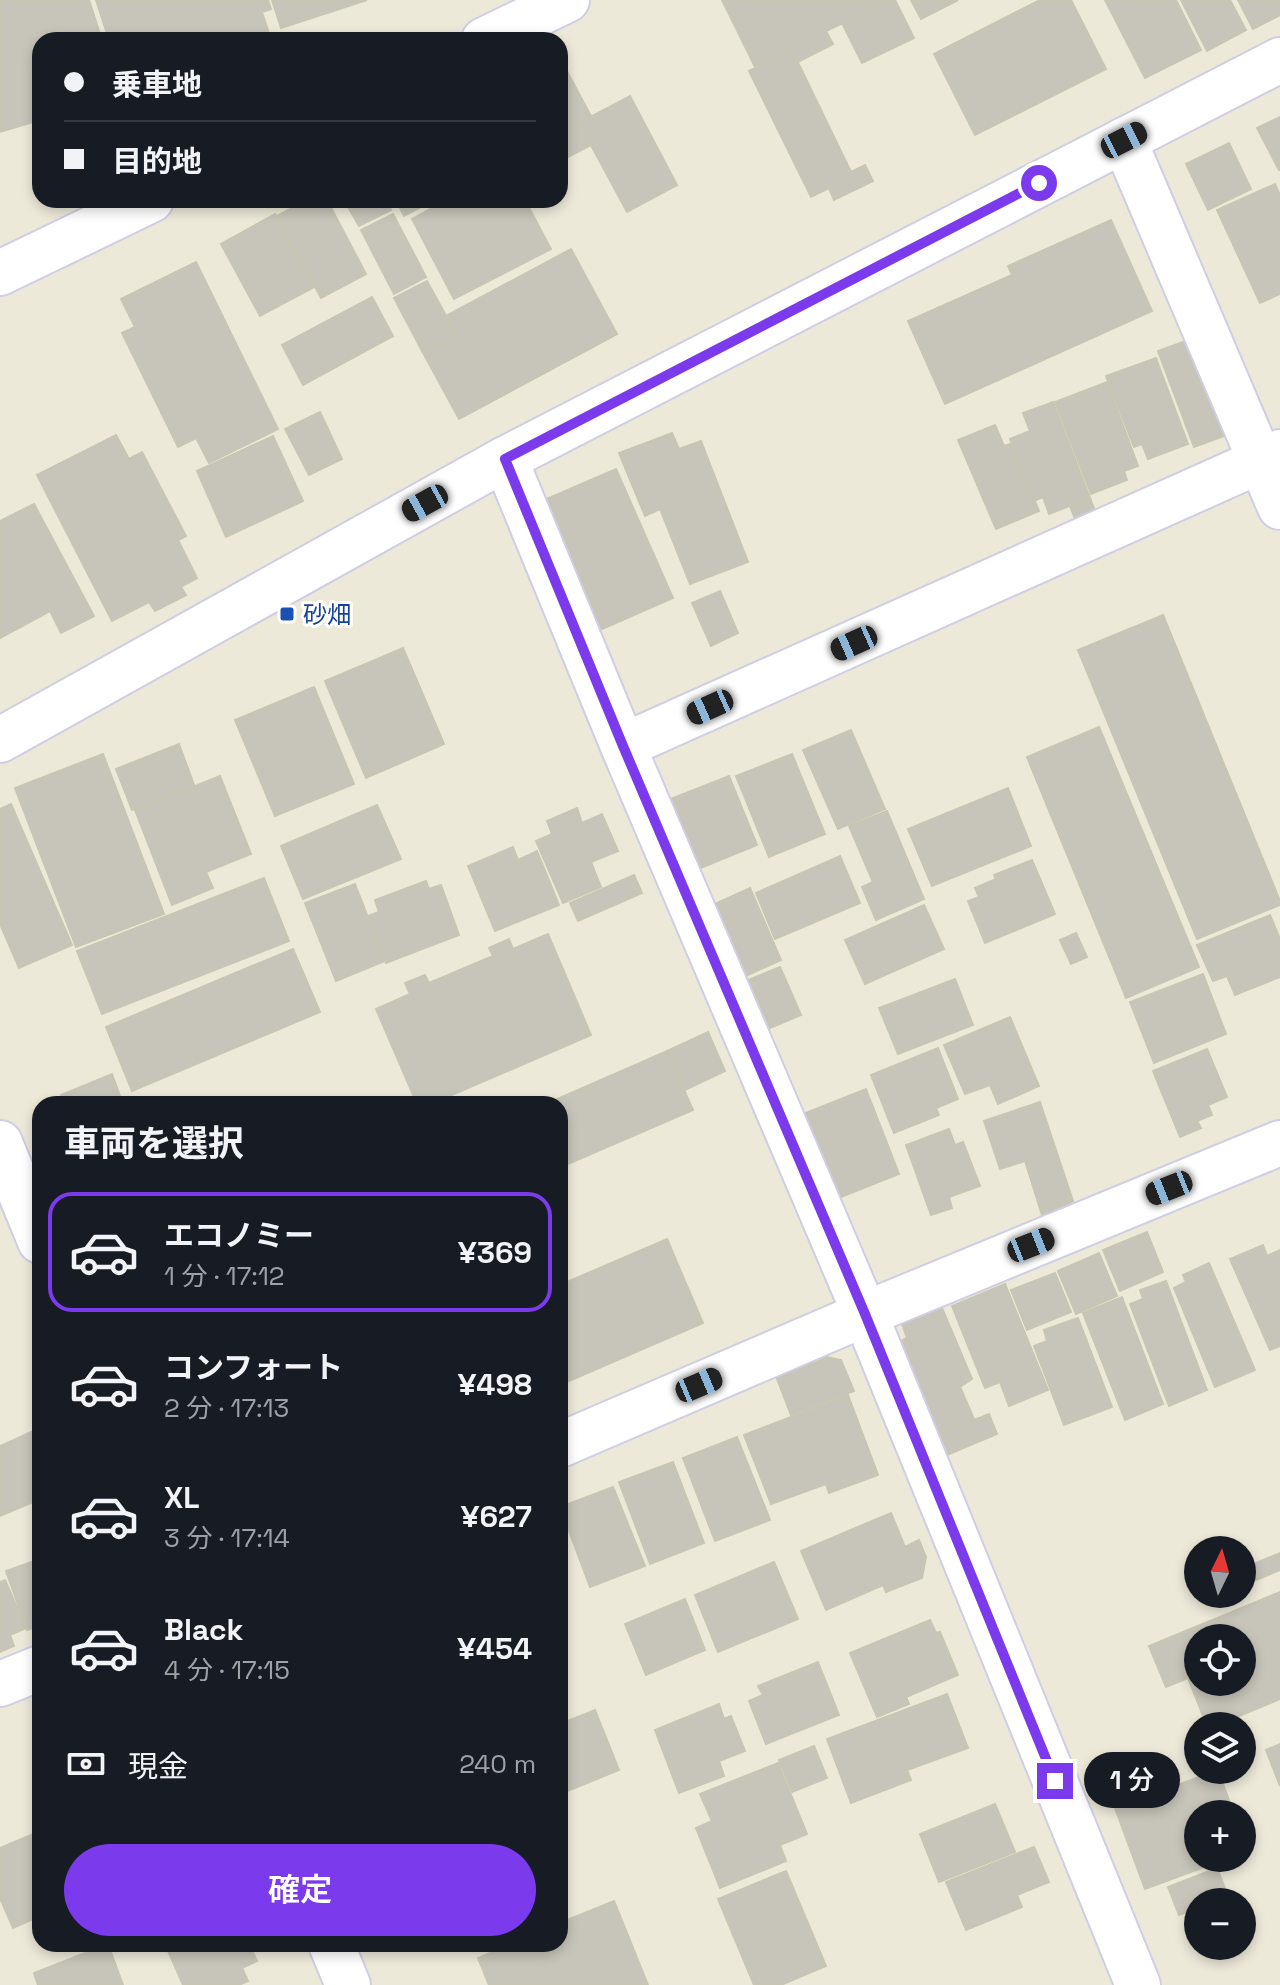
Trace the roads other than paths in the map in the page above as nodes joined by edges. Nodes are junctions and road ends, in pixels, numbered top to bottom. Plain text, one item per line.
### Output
1 (567, 0) edge
2 (501, 32) edge
3 (1280, 60) edge
4 (1124, 140) junction
5 (134, 208) edge
6 (0, 273) edge
7 (1269, 457) edge
8 (505, 459) junction
9 (1280, 507) edge
10 (0, 740) edge
11 (623, 746) junction
12 (0, 1143) edge
13 (1280, 1143) edge
14 (32, 1221) edge
15 (865, 1314) junction
16 (568, 1442) edge
17 (32, 1671) edge
18 (0, 1684) edge
19 (334, 1952) edge
20 (348, 1985) edge
21 (1138, 1985) edge

1 - 2 street
3 - 4 street
4 - 7 street
4 - 8 street
5 - 6 street
7 - 9 street
7 - 11 street
8 - 10 street
8 - 11 street
11 - 15 street
12 - 14 street
13 - 15 street
15 - 16 street
15 - 21 street
17 - 18 street
19 - 20 street

